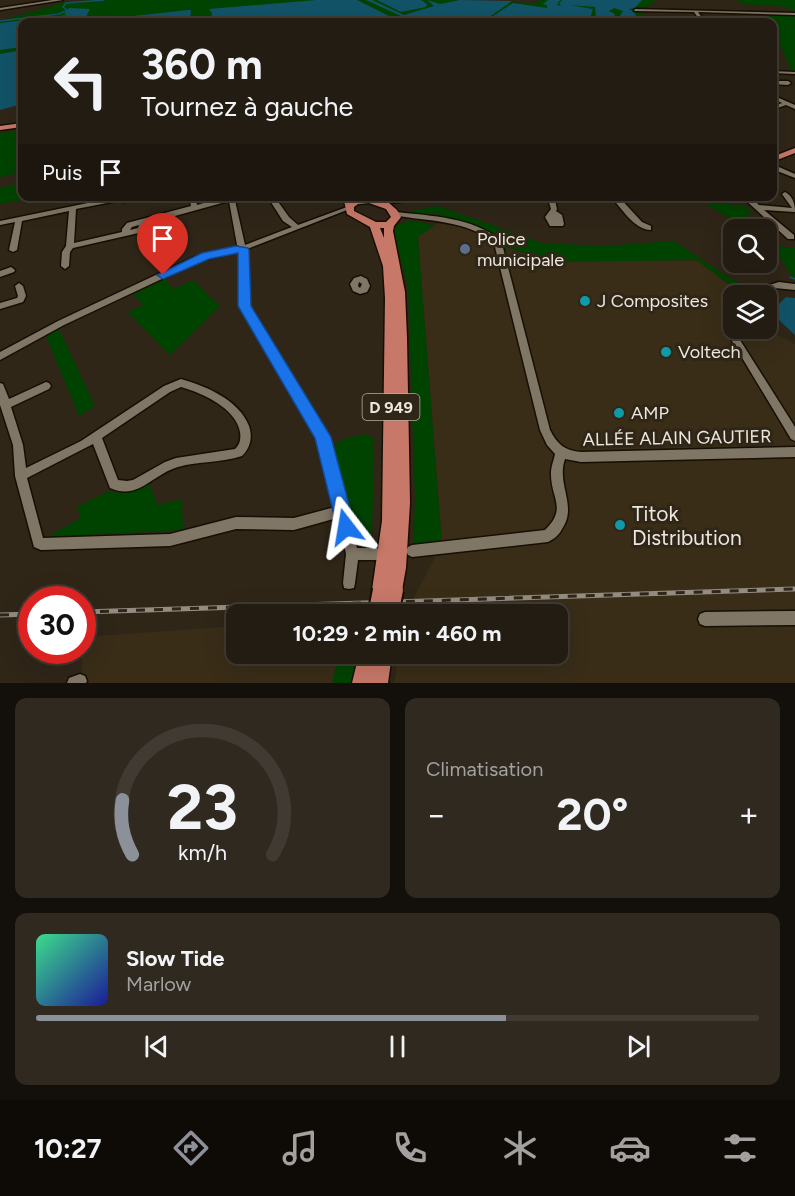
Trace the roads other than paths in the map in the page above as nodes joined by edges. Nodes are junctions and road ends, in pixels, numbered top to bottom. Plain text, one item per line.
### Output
1 (61, 0) edge
2 (681, 1) edge
3 (699, 6) edge
4 (714, 6) dead end
5 (671, 7) dead end
6 (0, 9) edge
7 (635, 10) dead end
8 (795, 14) edge
9 (737, 17) dead end
10 (777, 72) edge
11 (795, 73) edge
12 (777, 82) edge
13 (788, 82) dead end
14 (777, 98) edge
15 (786, 103) junction
16 (777, 107) edge
17 (795, 107) edge
18 (18, 127) edge
19 (0, 129) edge
20 (795, 150) edge
21 (777, 158) edge
22 (777, 168) edge
23 (795, 176) edge
24 (785, 194) dead end
25 (112, 201) edge
26 (193, 201) edge
27 (217, 201) edge
28 (232, 201) edge
29 (274, 201) edge
30 (371, 201) edge
31 (386, 201) edge
32 (403, 201) edge
33 (552, 201) edge
34 (619, 201) edge
35 (749, 201) edge
36 (375, 202) junction
37 (350, 206) edge
38 (756, 207) junction
39 (795, 208) edge
40 (195, 209) junction
41 (73, 210) junction
42 (552, 212) dead end
43 (172, 216) junction
44 (393, 218) junction
45 (18, 219) junction
46 (0, 223) edge
47 (374, 225) junction
48 (297, 228) junction
49 (648, 228) dead end
50 (176, 235) dead end
51 (791, 237) dead end
52 (70, 246) junction
53 (242, 248) junction
54 (13, 250) dead end
55 (65, 266) dead end
56 (11, 270) dead end
57 (0, 274) edge
58 (19, 286) dead end
59 (777, 286) edge
60 (795, 287) edge
61 (0, 306) edge
62 (735, 339) edge
63 (0, 356) edge
64 (46, 386) dead end
65 (0, 387) edge
66 (4, 409) edge
67 (795, 436) edge
68 (96, 437) junction
69 (795, 452) edge
70 (561, 453) junction
71 (21, 476) junction
72 (342, 511) junction
73 (412, 551) dead end
74 (352, 554) junction
75 (377, 554) dead end
76 (349, 584) dead end
77 (388, 590) junction
78 (381, 604) edge
79 (389, 604) edge
80 (795, 618) edge
81 (705, 619) dead end
82 (366, 664) edge
83 (381, 664) edge
84 (362, 683) edge
85 (378, 683) edge

1 - 6 street
2 - 3 street
3 - 4 street
3 - 5 street
3 - 7 street
3 - 8 street
3 - 9 street
10 - 11 street
12 - 13 street
14 - 15 street
15 - 16 street
15 - 17 street
18 - 19 main road
20 - 21 main road
22 - 23 street
24 - 39 street
25 - 41 street
26 - 40 street
27 - 40 street
28 - 53 street
29 - 48 street
30 - 36 main road
31 - 36 main road
32 - 44 main road
33 - 42 street
34 - 49 street
35 - 38 street
36 - 44 main road
37 - 47 main road
37 - 48 street
38 - 39 street
38 - 51 street
40 - 43 street
41 - 45 street
41 - 52 street
43 - 50 street
43 - 52 street
44 - 47 main road
44 - 70 street
44 - 77 main road, D 949
45 - 46 street
45 - 54 street
47 - 77 main road, D 949
48 - 53 street
52 - 55 street
53 - 63 street
53 - 72 street
56 - 57 street
58 - 61 street
59 - 60 street
62 - 67 street, ALLÉE ALAIN GAUTIER
64 - 66 street
65 - 66 street
66 - 71 street
68 - 68 street
68 - 71 street
69 - 70 street, ALLÉE ALAIN GAUTIER
70 - 73 street
71 - 72 street
72 - 74 street
74 - 75 street
74 - 76 street
77 - 78 main road, D 949, bridge
77 - 79 main road, D 949, bridge
80 - 81 street
82 - 84 main road
83 - 85 main road

